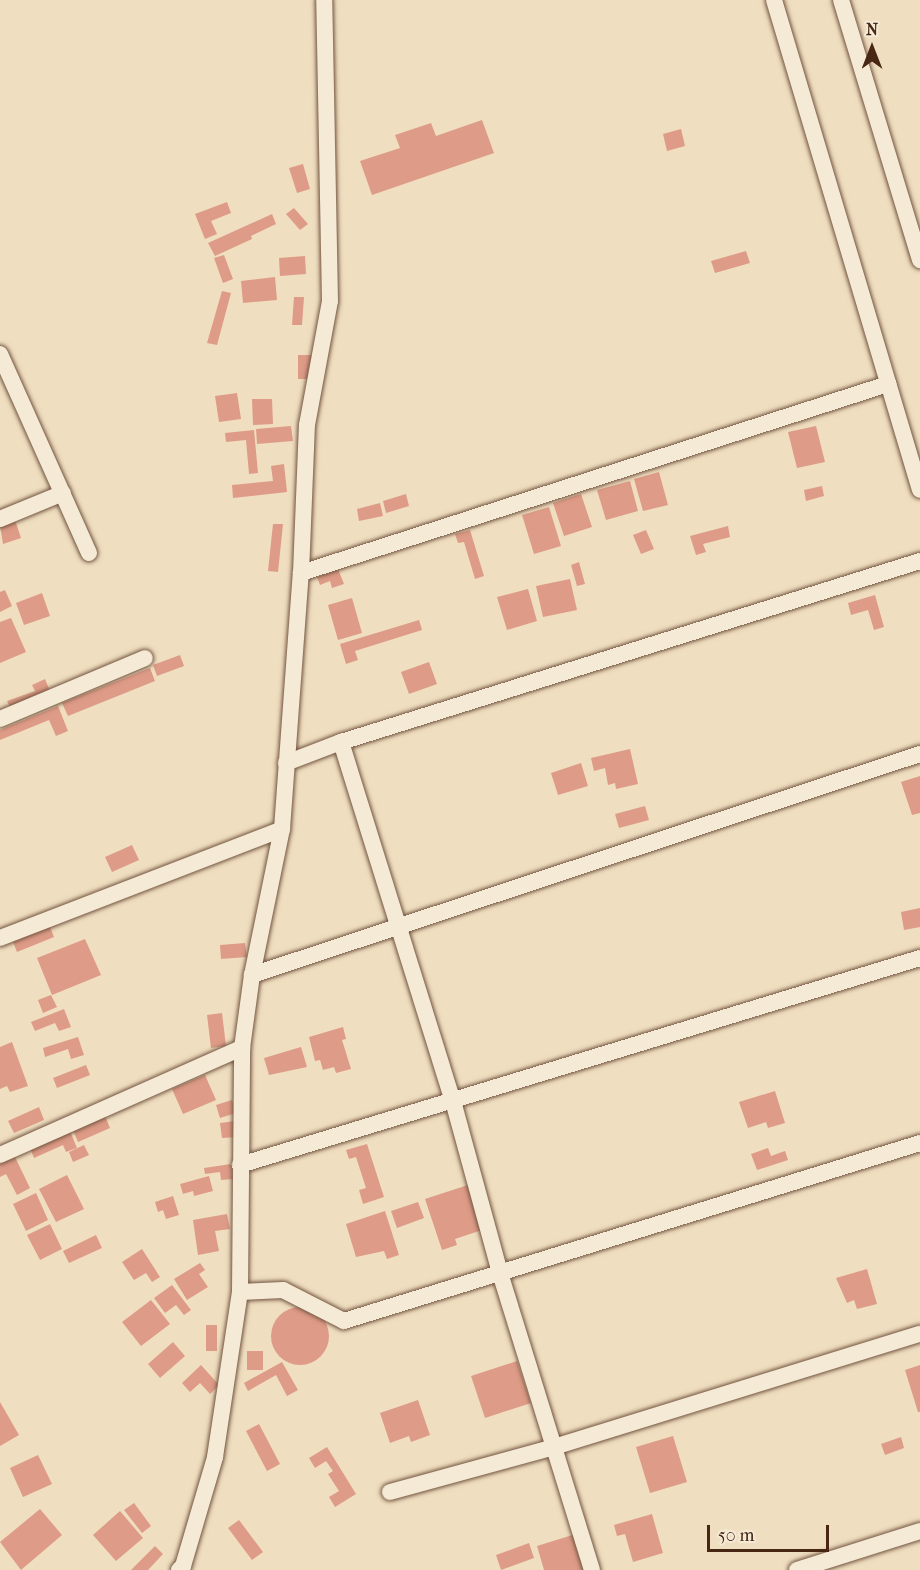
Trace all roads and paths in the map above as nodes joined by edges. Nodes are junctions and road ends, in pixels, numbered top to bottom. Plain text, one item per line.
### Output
1 (324, 0) edge
2 (774, 0) edge
3 (841, 0) edge
4 (920, 260) edge
5 (0, 355) edge
6 (888, 384) junction
7 (920, 490) edge
8 (63, 493) junction
9 (0, 519) edge
10 (88, 553) dead end
11 (920, 561) edge
12 (301, 573) junction
13 (145, 658) dead end
14 (0, 720) edge
15 (341, 742) junction
16 (920, 754) edge
17 (286, 763) junction
18 (282, 829) junction
19 (399, 928) junction
20 (0, 938) edge
21 (920, 958) edge
22 (252, 975) junction
23 (242, 1048) junction
24 (453, 1101) junction
25 (920, 1143) edge
26 (0, 1155) edge
27 (240, 1165) junction
28 (500, 1273) junction
29 (240, 1292) junction
30 (920, 1334) edge
31 (554, 1447) junction
32 (390, 1492) dead end
33 (920, 1531) edge
34 (178, 1570) edge
35 (592, 1570) edge
36 (796, 1570) edge

1 - 12 street
2 - 6 street
3 - 4 street
5 - 8 street
6 - 7 street
6 - 12 street
8 - 9 street
8 - 10 street
11 - 15 street
12 - 17 street
13 - 14 street
15 - 17 street
15 - 19 street
16 - 19 street
17 - 18 street
18 - 20 street
18 - 22 street
19 - 22 street
19 - 24 street
21 - 24 street
22 - 23 street
23 - 26 street
23 - 27 street
24 - 27 street
24 - 28 street
25 - 28 street
27 - 29 street
28 - 29 street
28 - 31 street
29 - 34 street
30 - 31 street
31 - 32 street
31 - 35 street
33 - 36 street

